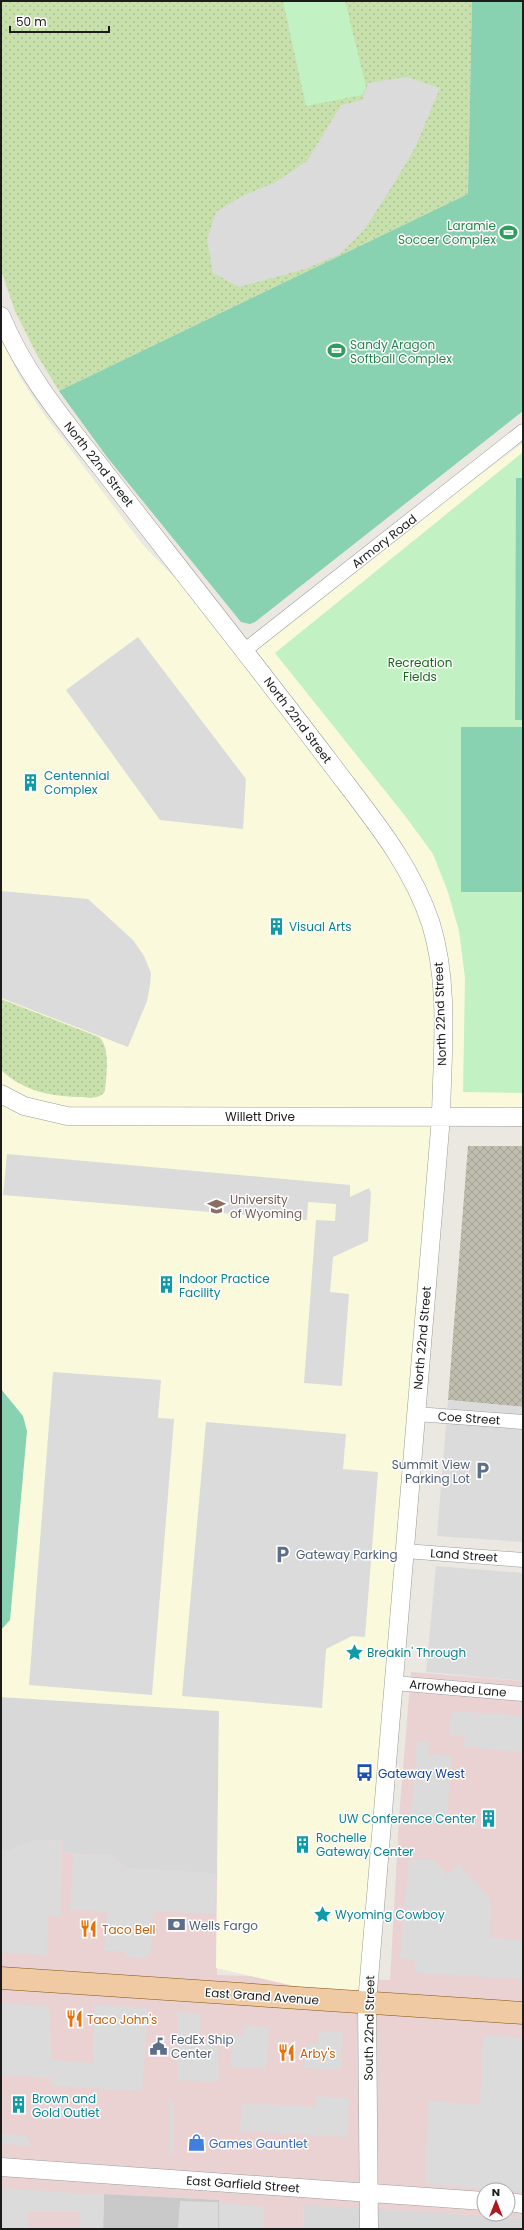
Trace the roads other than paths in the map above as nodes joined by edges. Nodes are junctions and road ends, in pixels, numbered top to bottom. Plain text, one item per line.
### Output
1 (1, 316) edge
2 (523, 432) edge
3 (245, 650) junction
4 (1, 1094) edge
5 (441, 1117) junction
6 (523, 1117) edge
7 (416, 1414) junction
8 (523, 1422) edge
9 (405, 1551) junction
10 (523, 1560) edge
11 (394, 1683) junction
12 (523, 1694) edge
13 (1, 1978) edge
14 (367, 2003) junction
15 (523, 2013) edge
16 (1, 2167) edge
17 (369, 2193) junction
18 (476, 2200) edge
19 (369, 2229) edge

1 - 3 street, North 22nd Street
2 - 3 street, Armory Road
3 - 5 street, North 22nd Street
4 - 5 street, Willett Drive
5 - 6 street, Willett Drive
5 - 7 street, North 22nd Street
7 - 8 street, Coe Street
7 - 9 street, North 22nd Street
9 - 10 street, Land Street
9 - 11 street, North 22nd Street
11 - 12 street, Arrowhead Lane
11 - 14 street, South 22nd Street
13 - 14 main road, East Grand Avenue
14 - 15 main road, East Grand Avenue
14 - 17 street, South 22nd Street
16 - 17 street, East Garfield Street
17 - 18 street, East Garfield Street
17 - 19 street, South 22nd Street

